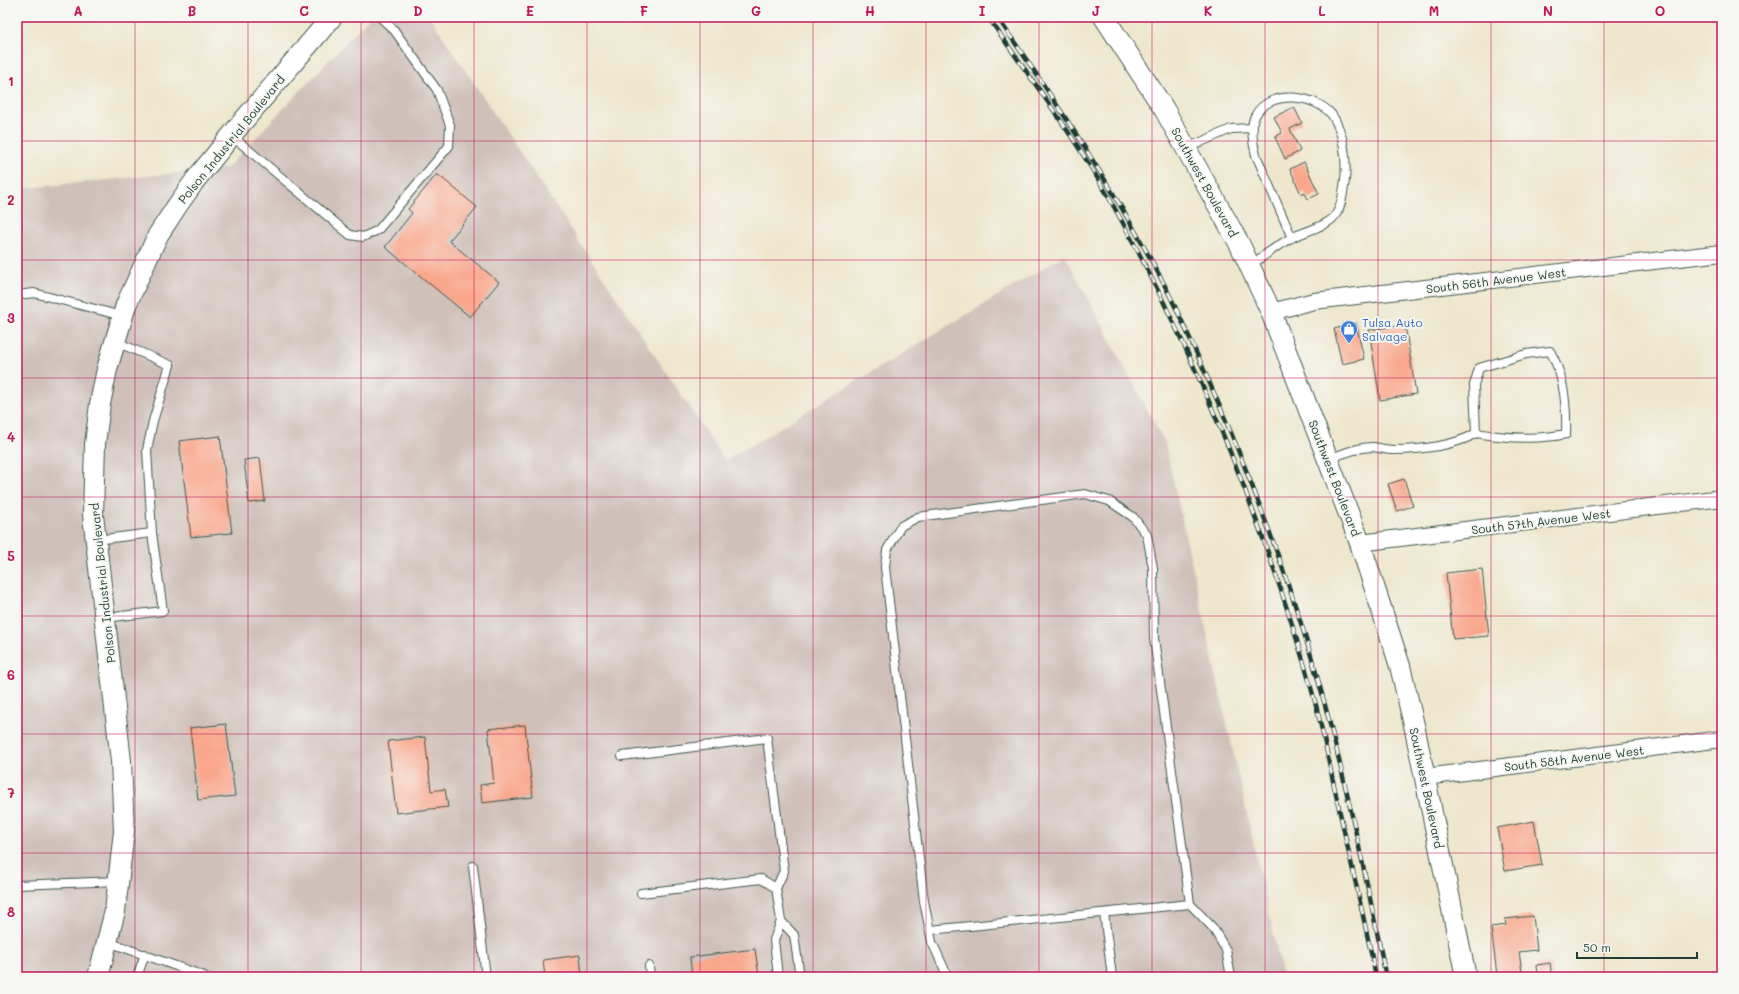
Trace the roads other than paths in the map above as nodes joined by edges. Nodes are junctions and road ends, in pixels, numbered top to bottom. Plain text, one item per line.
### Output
1 (332, 17) edge
2 (380, 17) edge
3 (1104, 17) edge
4 (1254, 128) junction
5 (231, 135) junction
6 (1187, 148) junction
7 (1292, 238) junction
8 (1722, 253) edge
9 (1250, 266) junction
10 (17, 295) edge
11 (1271, 312) junction
12 (122, 316) junction
13 (114, 341) junction
14 (1476, 434) junction
15 (1327, 459) junction
16 (1722, 498) edge
17 (152, 534) junction
18 (95, 540) junction
19 (1360, 543) junction
20 (104, 619) junction
21 (1722, 739) edge
22 (622, 756) dead end
23 (1425, 777) junction
24 (473, 866) dead end
25 (119, 881) junction
26 (17, 885) edge
27 (776, 888) junction
28 (641, 893) dead end
29 (1190, 904) junction
30 (1104, 913) junction
31 (781, 921) junction
32 (930, 930) junction
33 (108, 942) junction
34 (145, 954) junction
35 (649, 966) dead end
36 (98, 977) edge
37 (137, 977) edge
38 (207, 977) edge
39 (486, 977) edge
40 (650, 977) edge
41 (778, 977) edge
42 (800, 977) edge
43 (948, 977) edge
44 (1112, 977) edge
45 (1231, 977) edge
46 (1466, 977) edge

1 - 5 street, Polson Industrial Boulevard
2 - 5 lane
3 - 6 street, Southwest Boulevard
4 - 6 lane
4 - 7 lane
4 - 7 lane
5 - 12 street, Polson Industrial Boulevard
6 - 9 street, Southwest Boulevard
7 - 9 lane
8 - 11 street, South 56th Avenue West
9 - 11 street, Southwest Boulevard
10 - 12 lane
11 - 15 street, Southwest Boulevard
12 - 13 street, Polson Industrial Boulevard
13 - 17 lane
13 - 18 street, Polson Industrial Boulevard
14 - 14 lane
14 - 15 lane
15 - 19 street, Southwest Boulevard
16 - 19 street, South 57th Avenue West
17 - 18 lane
17 - 20 lane
18 - 20 street, Polson Industrial Boulevard
19 - 23 street, Southwest Boulevard
20 - 25 street, Polson Industrial Boulevard
21 - 23 street, South 58th Avenue West
22 - 27 lane
23 - 46 street, Southwest Boulevard
24 - 39 lane
25 - 26 lane
25 - 33 street, Polson Industrial Boulevard
27 - 28 lane
27 - 31 lane
29 - 30 lane
29 - 32 lane
29 - 45 lane
30 - 32 lane
30 - 44 lane
31 - 41 lane
31 - 42 lane
32 - 43 lane
33 - 34 lane
33 - 36 street, Polson Industrial Boulevard
34 - 37 lane
34 - 38 lane
35 - 40 lane

